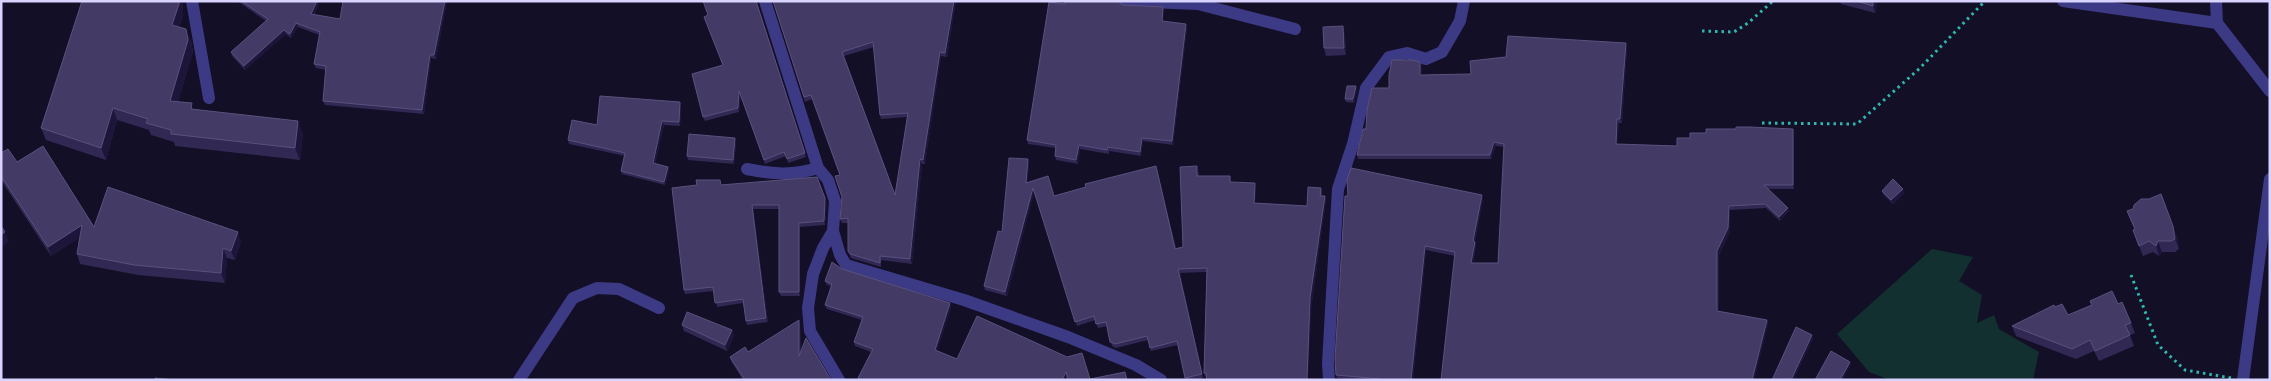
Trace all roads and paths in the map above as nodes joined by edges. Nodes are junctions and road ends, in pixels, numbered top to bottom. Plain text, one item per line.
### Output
1 (192, 1) edge
2 (765, 1) edge
3 (1125, 1) edge
4 (1464, 1) edge
5 (1772, 1) edge
6 (1985, 1) edge
7 (2064, 1) edge
8 (2216, 1) edge
9 (2217, 23) junction
10 (1294, 29) dead end
11 (1702, 31) dead end
12 (2270, 91) edge
13 (208, 98) dead end
14 (1762, 123) dead end
15 (818, 168) junction
16 (747, 170) dead end
17 (2270, 179) edge
18 (834, 231) junction
19 (2131, 275) dead end
20 (658, 308) dead end
21 (519, 380) edge
22 (839, 380) edge
23 (1162, 380) edge
24 (1329, 380) edge
25 (2241, 380) edge

1 - 13 street
2 - 15 street
3 - 10 street
4 - 24 street
5 - 11 path
6 - 14 path
7 - 9 street
8 - 9 street
9 - 12 street
15 - 16 street
15 - 18 street
17 - 25 street
18 - 22 street
18 - 23 street
19 - 25 path
20 - 21 street

